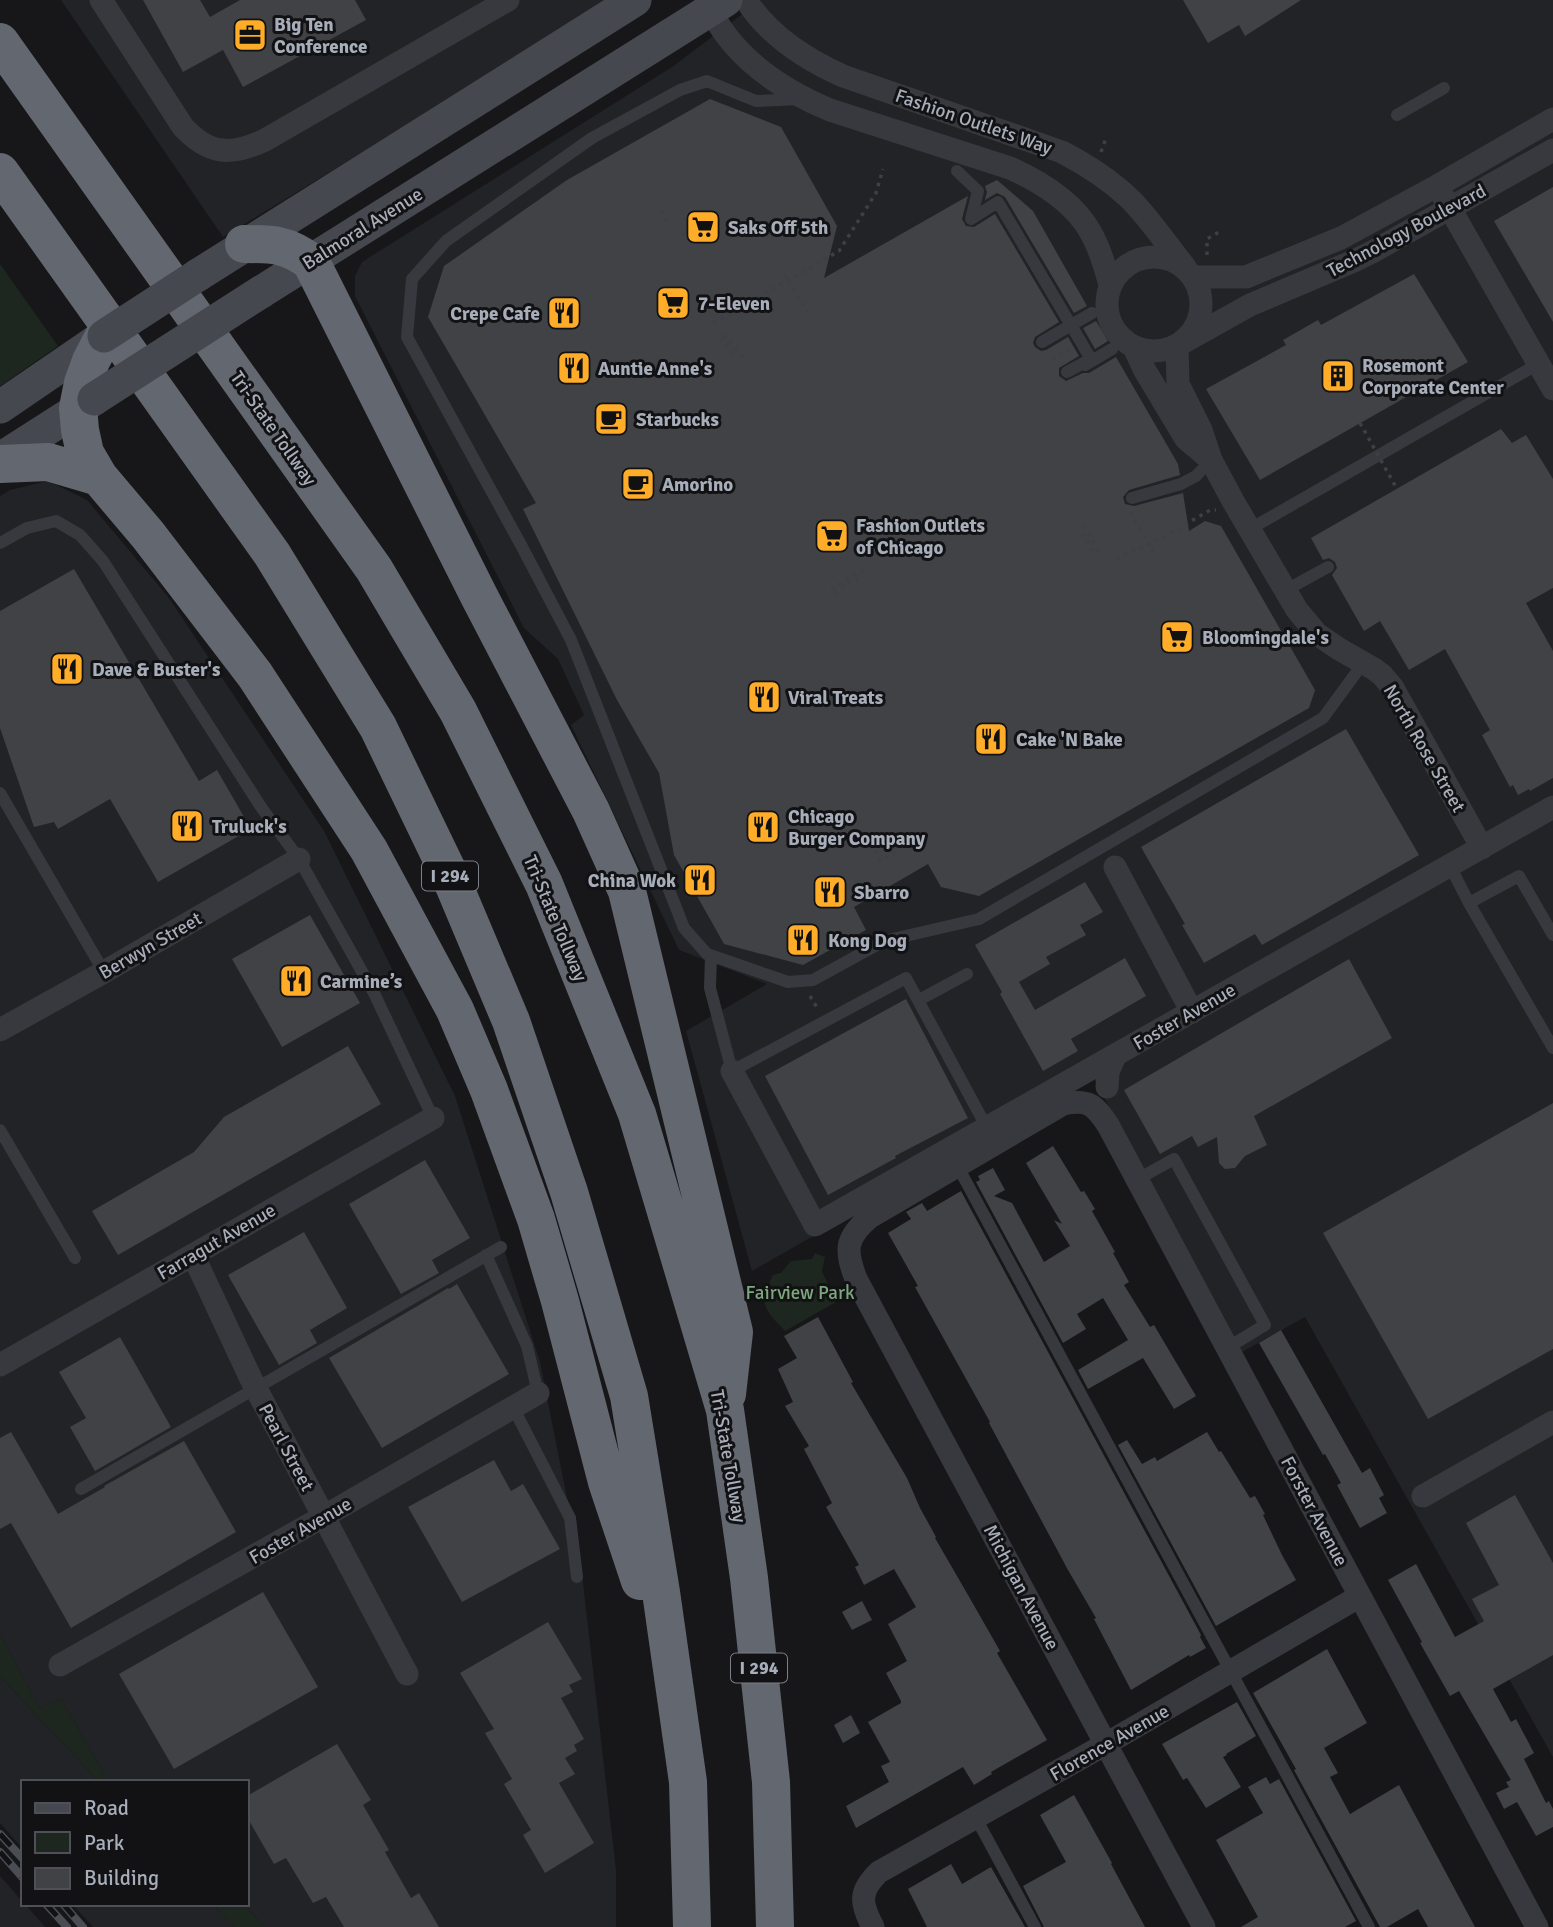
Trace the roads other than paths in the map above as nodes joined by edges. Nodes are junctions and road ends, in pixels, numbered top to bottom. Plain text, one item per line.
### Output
1 (101, 0) edge
2 (508, 0) edge
3 (635, 0) edge
4 (746, 0) edge
5 (714, 3) edge
6 (0, 41) edge
7 (1444, 88) dead end
8 (804, 99) junction
9 (1397, 115) dead end
10 (1553, 118) edge
11 (1553, 150) edge
12 (957, 171) dead end
13 (0, 172) edge
14 (1437, 187) junction
15 (1450, 209) junction
16 (239, 248) junction
17 (311, 262) junction
18 (1190, 272) junction
19 (1110, 285) junction
20 (1092, 313) dead end
21 (104, 336) joint
22 (1042, 342) dead end
23 (1180, 344) junction
24 (1123, 348) junction
25 (1538, 364) junction
26 (81, 387) junction
27 (1553, 390) edge
28 (0, 407) edge
29 (1211, 460) junction
30 (0, 461) edge
31 (99, 477) junction
32 (1250, 529) junction
33 (0, 543) edge
34 (1328, 567) dead end
35 (1286, 590) junction
36 (1364, 663) junction
37 (0, 793) edge
38 (1553, 807) edge
39 (1482, 848) junction
40 (299, 859) junction
41 (1450, 866) junction
42 (1115, 867) dead end
43 (1469, 903) junction
44 (1553, 935) edge
45 (711, 956) junction
46 (104, 972) junction
47 (967, 974) dead end
48 (919, 1000) junction
49 (1192, 1012) junction
50 (0, 1030) edge
51 (1553, 1048) edge
52 (1115, 1056) junction
53 (732, 1071) junction
54 (1107, 1087) dead end
55 (433, 1118) joint
56 (987, 1128) junction
57 (0, 1130) edge
58 (957, 1166) junction
59 (1138, 1179) junction
60 (501, 1247) dead end
61 (193, 1255) junction
62 (486, 1255) junction
63 (75, 1258) dead end
64 (1227, 1348) junction
65 (0, 1365) edge
66 (256, 1389) junction
67 (538, 1393) joint
68 (513, 1407) junction
69 (725, 1410) junction
70 (1553, 1422) edge
71 (81, 1489) dead end
72 (1423, 1496) dead end
73 (323, 1517) junction
74 (577, 1577) dead end
75 (1360, 1596) junction
76 (60, 1665) dead end
77 (1232, 1671) junction
78 (407, 1674) dead end
79 (673, 1679) junction
80 (1106, 1744) junction
81 (976, 1818) junction
82 (692, 1927) edge
83 (775, 1927) edge
84 (873, 1927) edge
85 (1035, 1927) edge
86 (1204, 1927) edge
87 (1369, 1927) edge
88 (1537, 1927) edge

1 - 2 street
3 - 16 street
4 - 18 street, Fashion Outlets Way
5 - 8 street, Fashion Outlets Way
5 - 17 street, Balmoral Avenue
6 - 69 highway, Tri-State Tollway / I 294
7 - 9 lane
8 - 19 street, Fashion Outlets Way
8 - 45 lane
10 - 14 street, Technology Boulevard
11 - 15 street, Technology Boulevard
12 - 24 lane
13 - 79 highway, I 294
14 - 15 street
14 - 18 street, Technology Boulevard
15 - 23 street, Technology Boulevard
15 - 25 street
16 - 17 highway
16 - 21 street, bridge
17 - 26 street, Balmoral Avenue, bridge
17 - 69 highway
18 - 19 street
18 - 23 street
19 - 24 street
20 - 22 lane
21 - 26 highway
23 - 24 street
23 - 29 street, North Rose Street
24 - 29 street, North Rose Street
25 - 27 street
25 - 32 lane
26 - 28 street, Balmoral Avenue
26 - 30 street, Balmoral Avenue
26 - 31 highway
29 - 29 lane
29 - 32 street, North Rose Street
30 - 31 highway
31 - 79 highway
32 - 35 street, North Rose Street
33 - 40 lane
34 - 35 lane
35 - 36 street, North Rose Street
36 - 39 street, North Rose Street
36 - 45 lane
37 - 46 lane
38 - 39 street, Foster Avenue
39 - 41 street, Foster Avenue
40 - 46 street, Berwyn Street
40 - 55 lane
41 - 43 lane
41 - 49 street, Foster Avenue
42 - 49 street
43 - 44 lane
43 - 51 lane
45 - 53 lane
46 - 50 street, Berwyn Street
47 - 48 lane
48 - 53 lane
48 - 56 lane
49 - 52 street, Foster Avenue
52 - 54 street
52 - 56 street, Foster Avenue
53 - 56 street, Foster Avenue
55 - 61 street, Farragut Avenue
57 - 63 lane
58 - 59 street, Forster Avenue
58 - 77 lane
58 - 80 street, Michigan Avenue
59 - 64 street, Forster Avenue
59 - 64 lane
60 - 62 lane
61 - 65 street, Farragut Avenue
61 - 66 street, Pearl Street
62 - 66 lane
62 - 67 lane
64 - 75 street, Forster Avenue
66 - 71 lane
66 - 73 street, Pearl Street
67 - 68 street, Foster Avenue
68 - 73 street, Foster Avenue
68 - 74 lane
69 - 83 highway, Tri-State Tollway / I 294
70 - 72 street
73 - 76 street, Foster Avenue
73 - 78 street, Pearl Street
75 - 77 street, Florence Avenue
75 - 88 street, Forster Avenue
77 - 80 street, Florence Avenue
77 - 87 lane
79 - 82 highway, I 294
80 - 81 street, Florence Avenue
80 - 86 street, Michigan Avenue
81 - 84 street, Florence Avenue
81 - 85 lane

